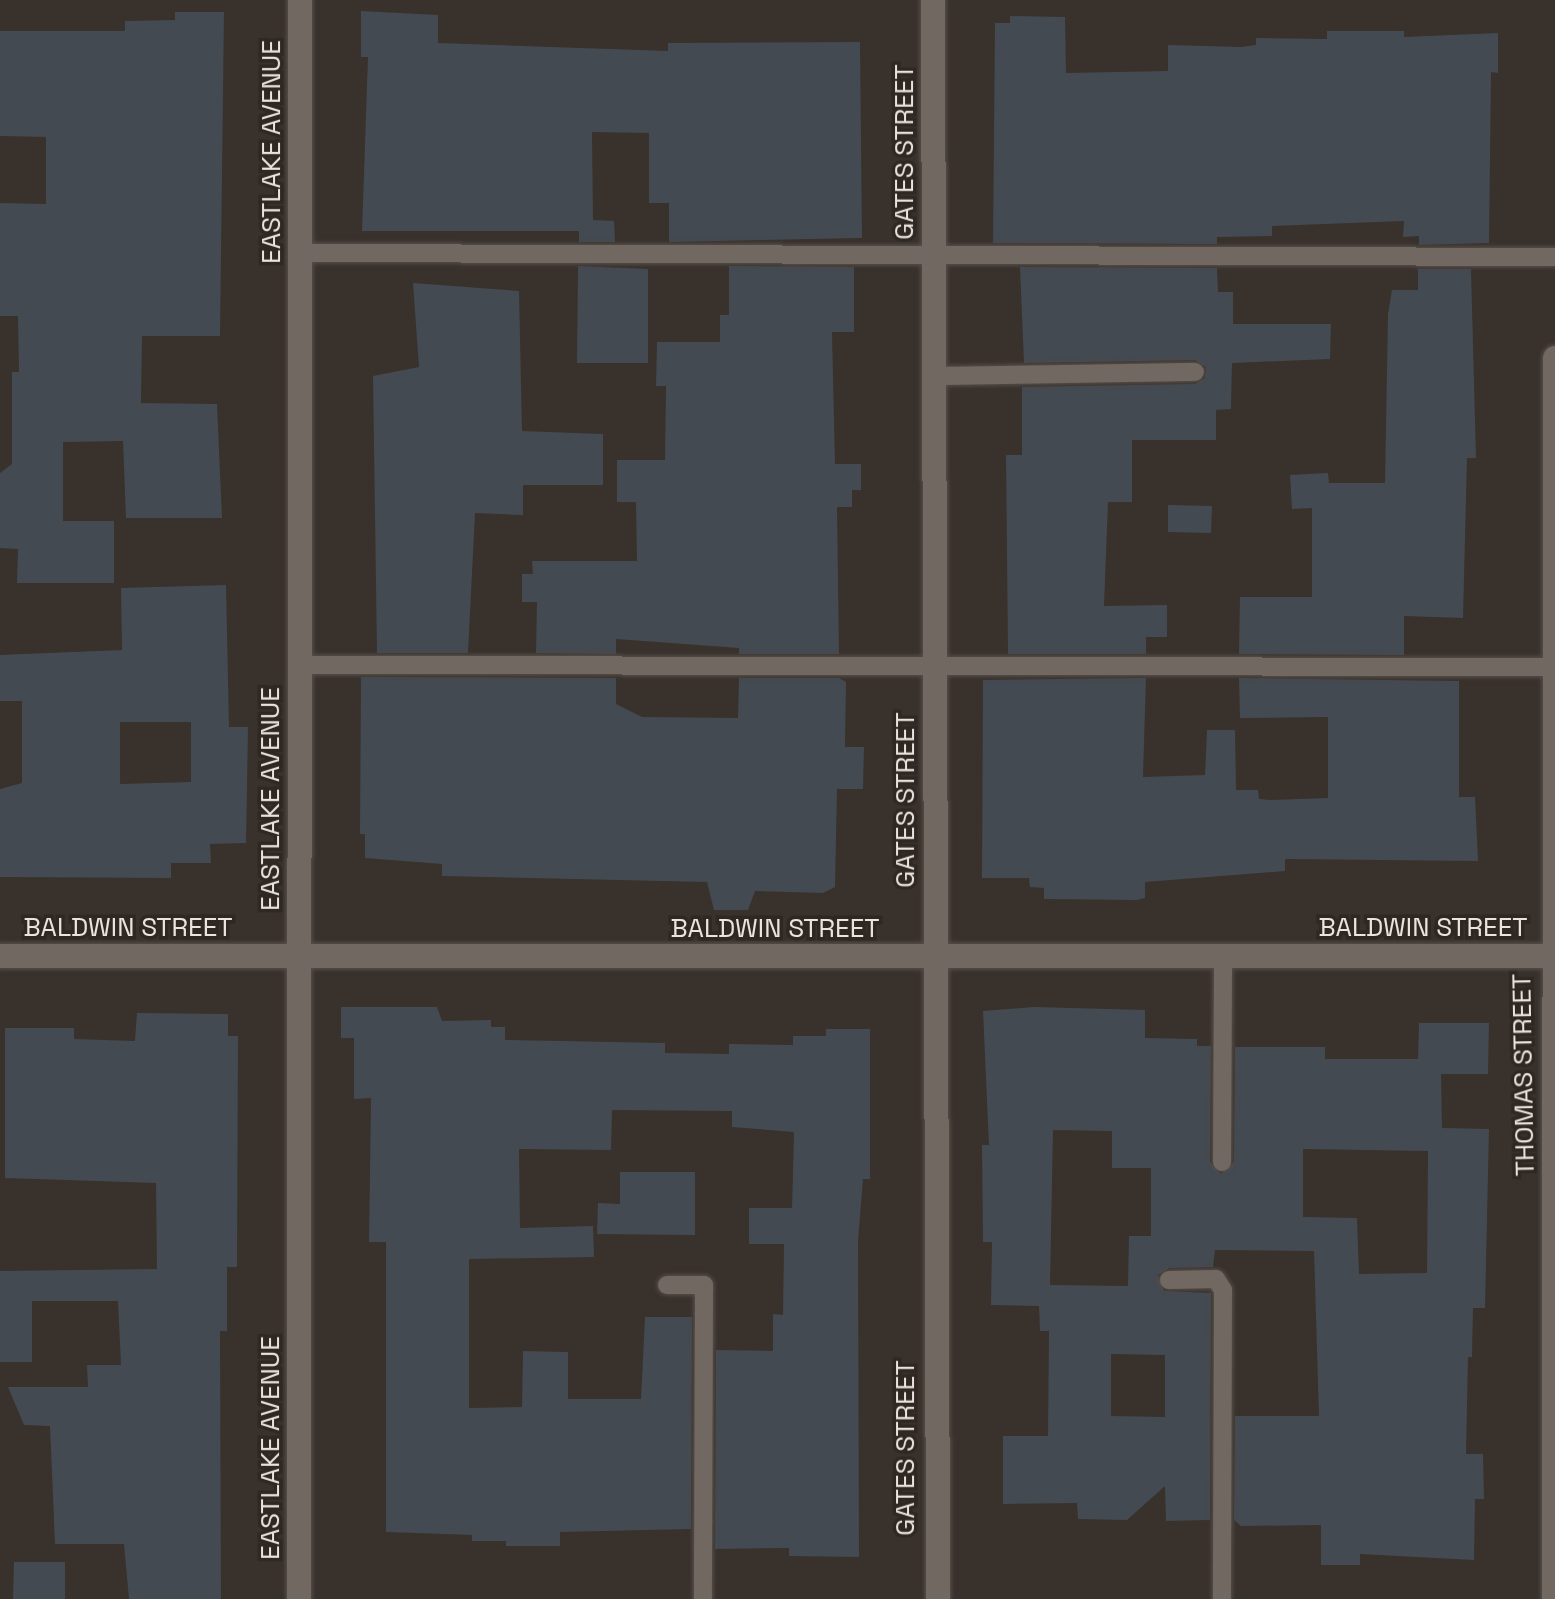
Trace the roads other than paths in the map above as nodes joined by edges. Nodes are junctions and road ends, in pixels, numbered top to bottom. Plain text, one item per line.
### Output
1 (300, 0) edge
2 (933, 0) edge
3 (300, 253) junction
4 (1555, 257) edge
5 (933, 259) junction
6 (1555, 358) edge
7 (1195, 372) dead end
8 (934, 376) junction
9 (1555, 449) edge
10 (300, 665) junction
11 (934, 666) junction
12 (1553, 667) junction
13 (1554, 696) edge
14 (0, 956) edge
15 (1223, 956) junction
16 (1551, 956) junction
17 (298, 957) junction
18 (934, 957) junction
19 (1222, 1162) dead end
20 (1554, 1240) edge
21 (1169, 1280) dead end
22 (667, 1285) dead end
23 (299, 1599) edge
24 (703, 1599) edge
25 (938, 1599) edge
26 (1222, 1599) edge
27 (1554, 1599) edge

1 - 3 street, EASTLAKE AVENUE
2 - 5 street, GATES STREET
3 - 5 lane
3 - 10 street, EASTLAKE AVENUE
4 - 5 lane
5 - 8 street, GATES STREET
6 - 9 street, THOMAS STREET
7 - 8 lane
8 - 11 street, GATES STREET
9 - 12 street, THOMAS STREET
10 - 11 lane
10 - 17 street, EASTLAKE AVENUE
11 - 12 lane
11 - 18 street, GATES STREET
12 - 13 street, THOMAS STREET
13 - 16 street, THOMAS STREET
14 - 17 street, BALDWIN STREET
15 - 16 street, BALDWIN STREET
15 - 18 street, BALDWIN STREET
15 - 19 lane
16 - 20 street, THOMAS STREET
17 - 18 street, BALDWIN STREET
17 - 23 street, EASTLAKE AVENUE
18 - 25 street, GATES STREET
20 - 27 street, THOMAS STREET
21 - 26 lane
22 - 24 lane

